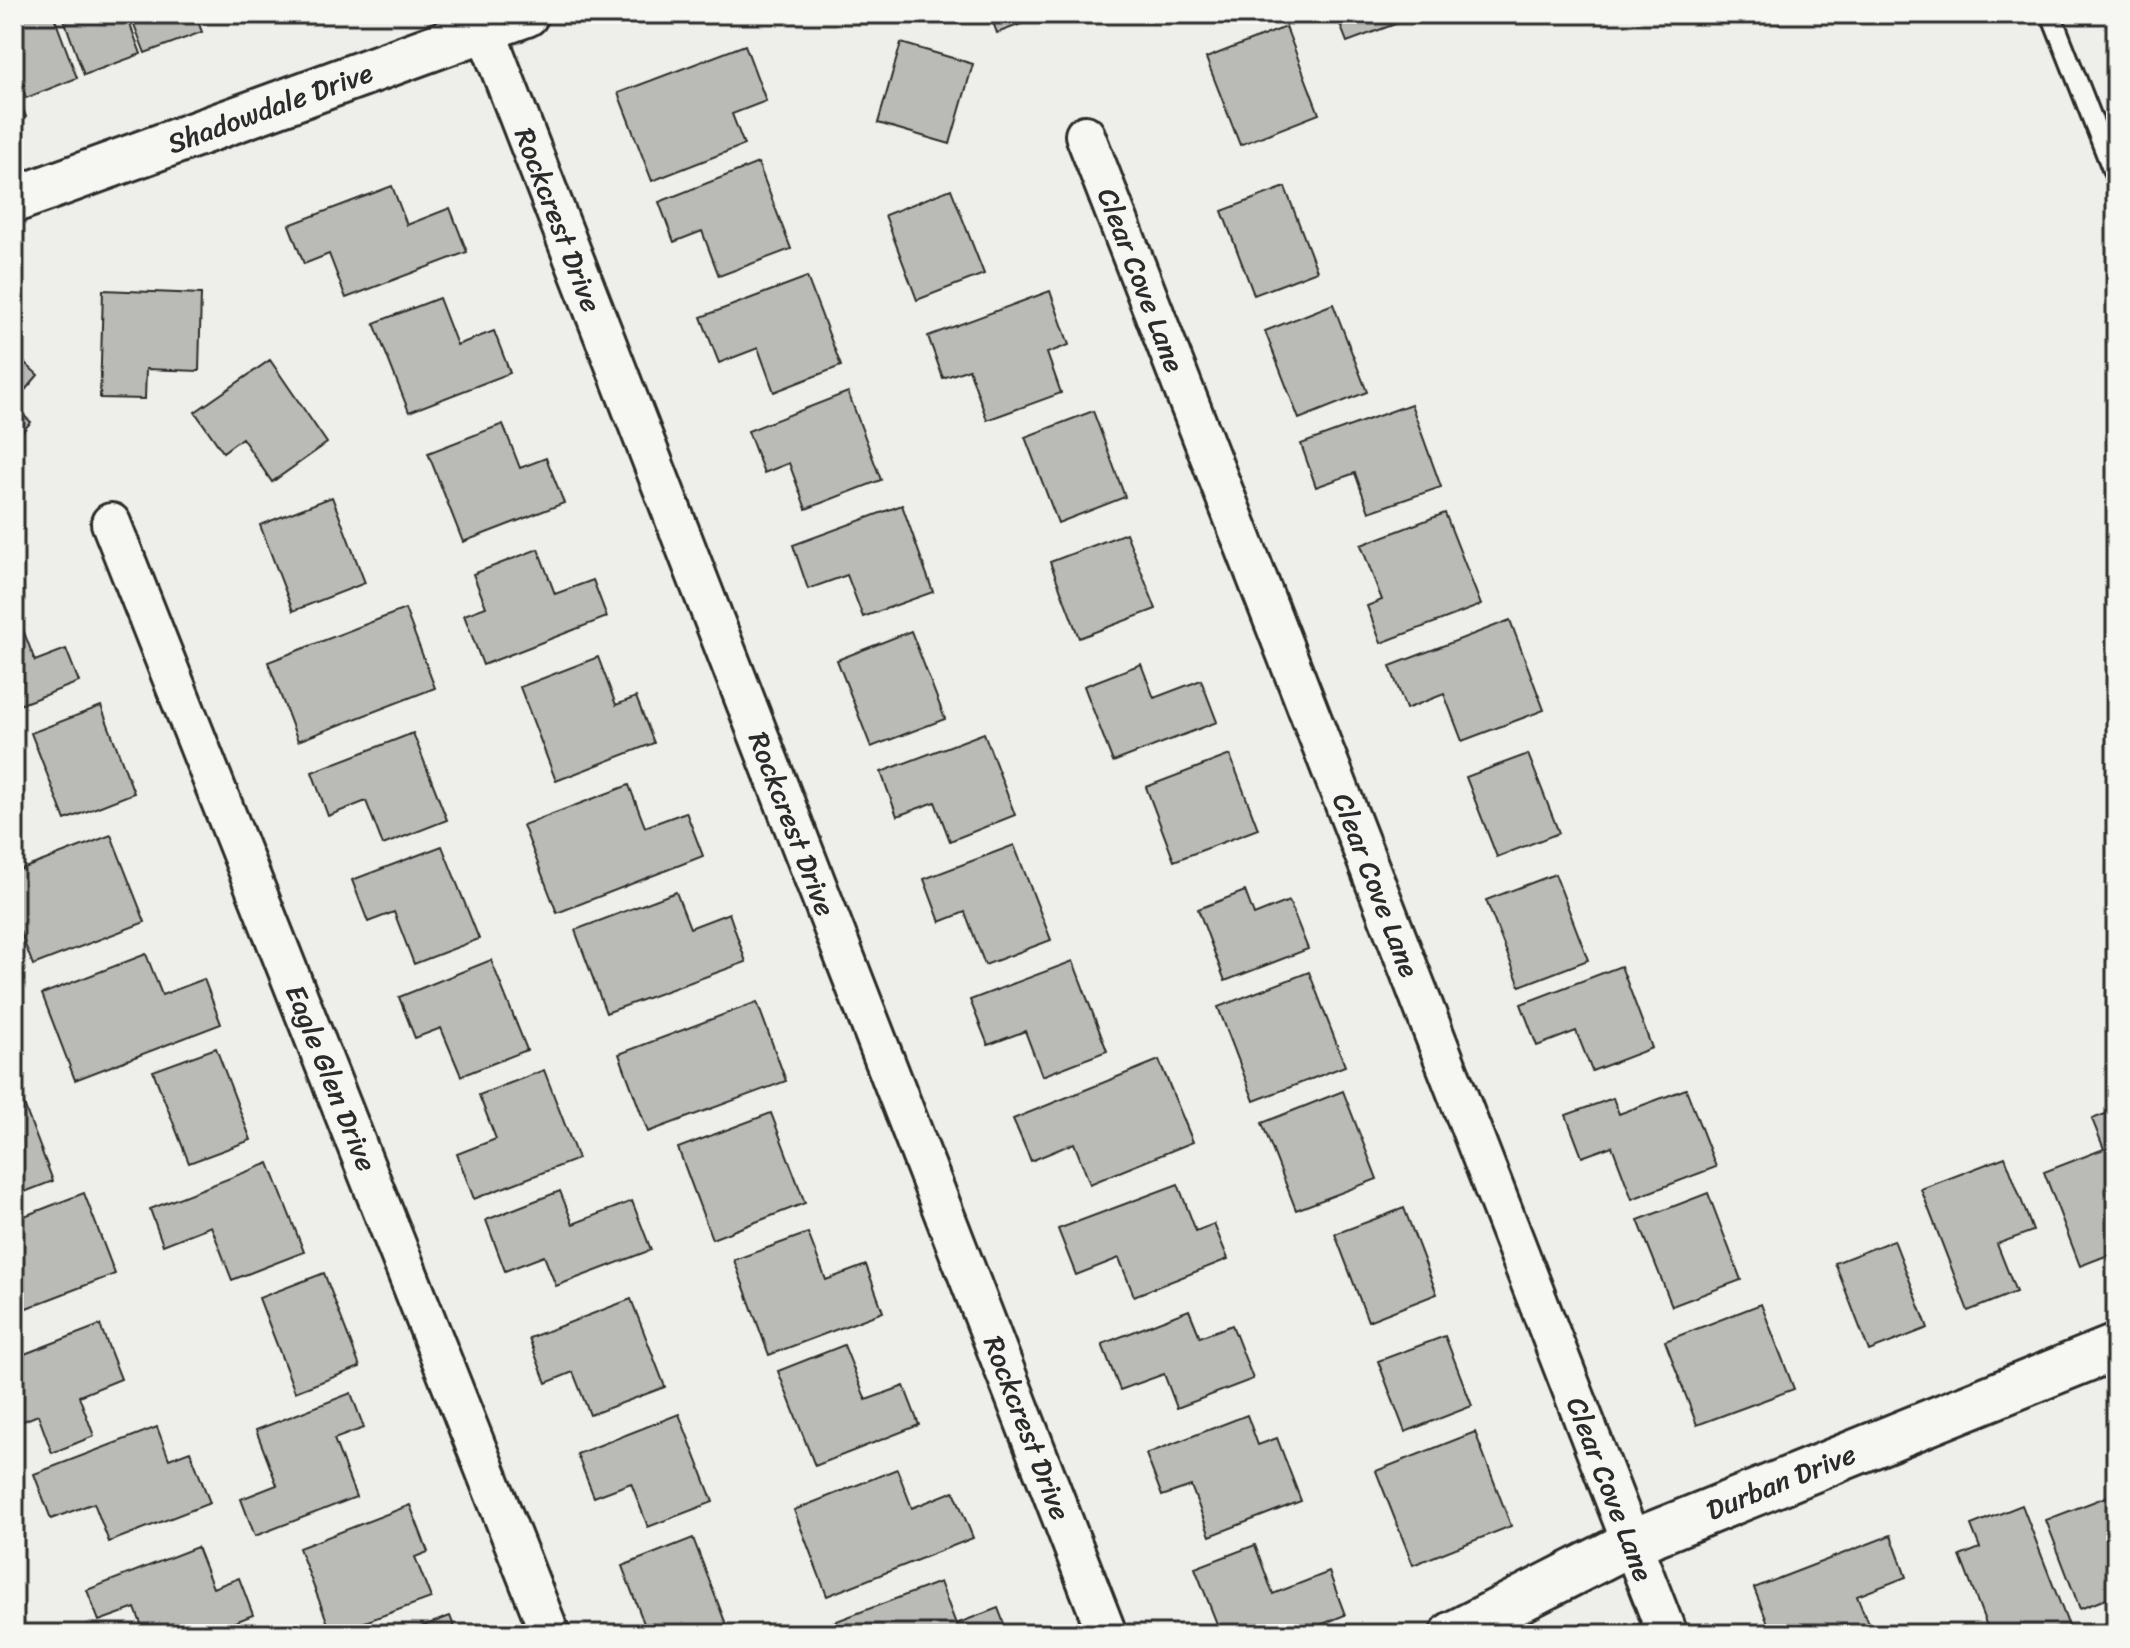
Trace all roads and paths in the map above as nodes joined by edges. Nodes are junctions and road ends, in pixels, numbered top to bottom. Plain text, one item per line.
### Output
1 (526, 14) edge
2 (2051, 14) edge
3 (482, 22) edge
4 (1085, 135) dead end
5 (2116, 179) edge
6 (14, 200) edge
7 (111, 523) dead end
8 (2116, 1347) edge
9 (1631, 1543) junction
10 (550, 1634) edge
11 (1107, 1634) edge
12 (1453, 1634) edge
13 (1667, 1634) edge

1 - 3 street, Shadowdale Drive
2 - 5 lane
3 - 6 street, Shadowdale Drive
3 - 11 street, Rockcrest Drive
4 - 9 street, Clear Cove Lane
7 - 10 street, Eagle Glen Drive
8 - 9 street, Durban Drive
9 - 12 street, Durban Drive
9 - 13 street, Clear Cove Lane

